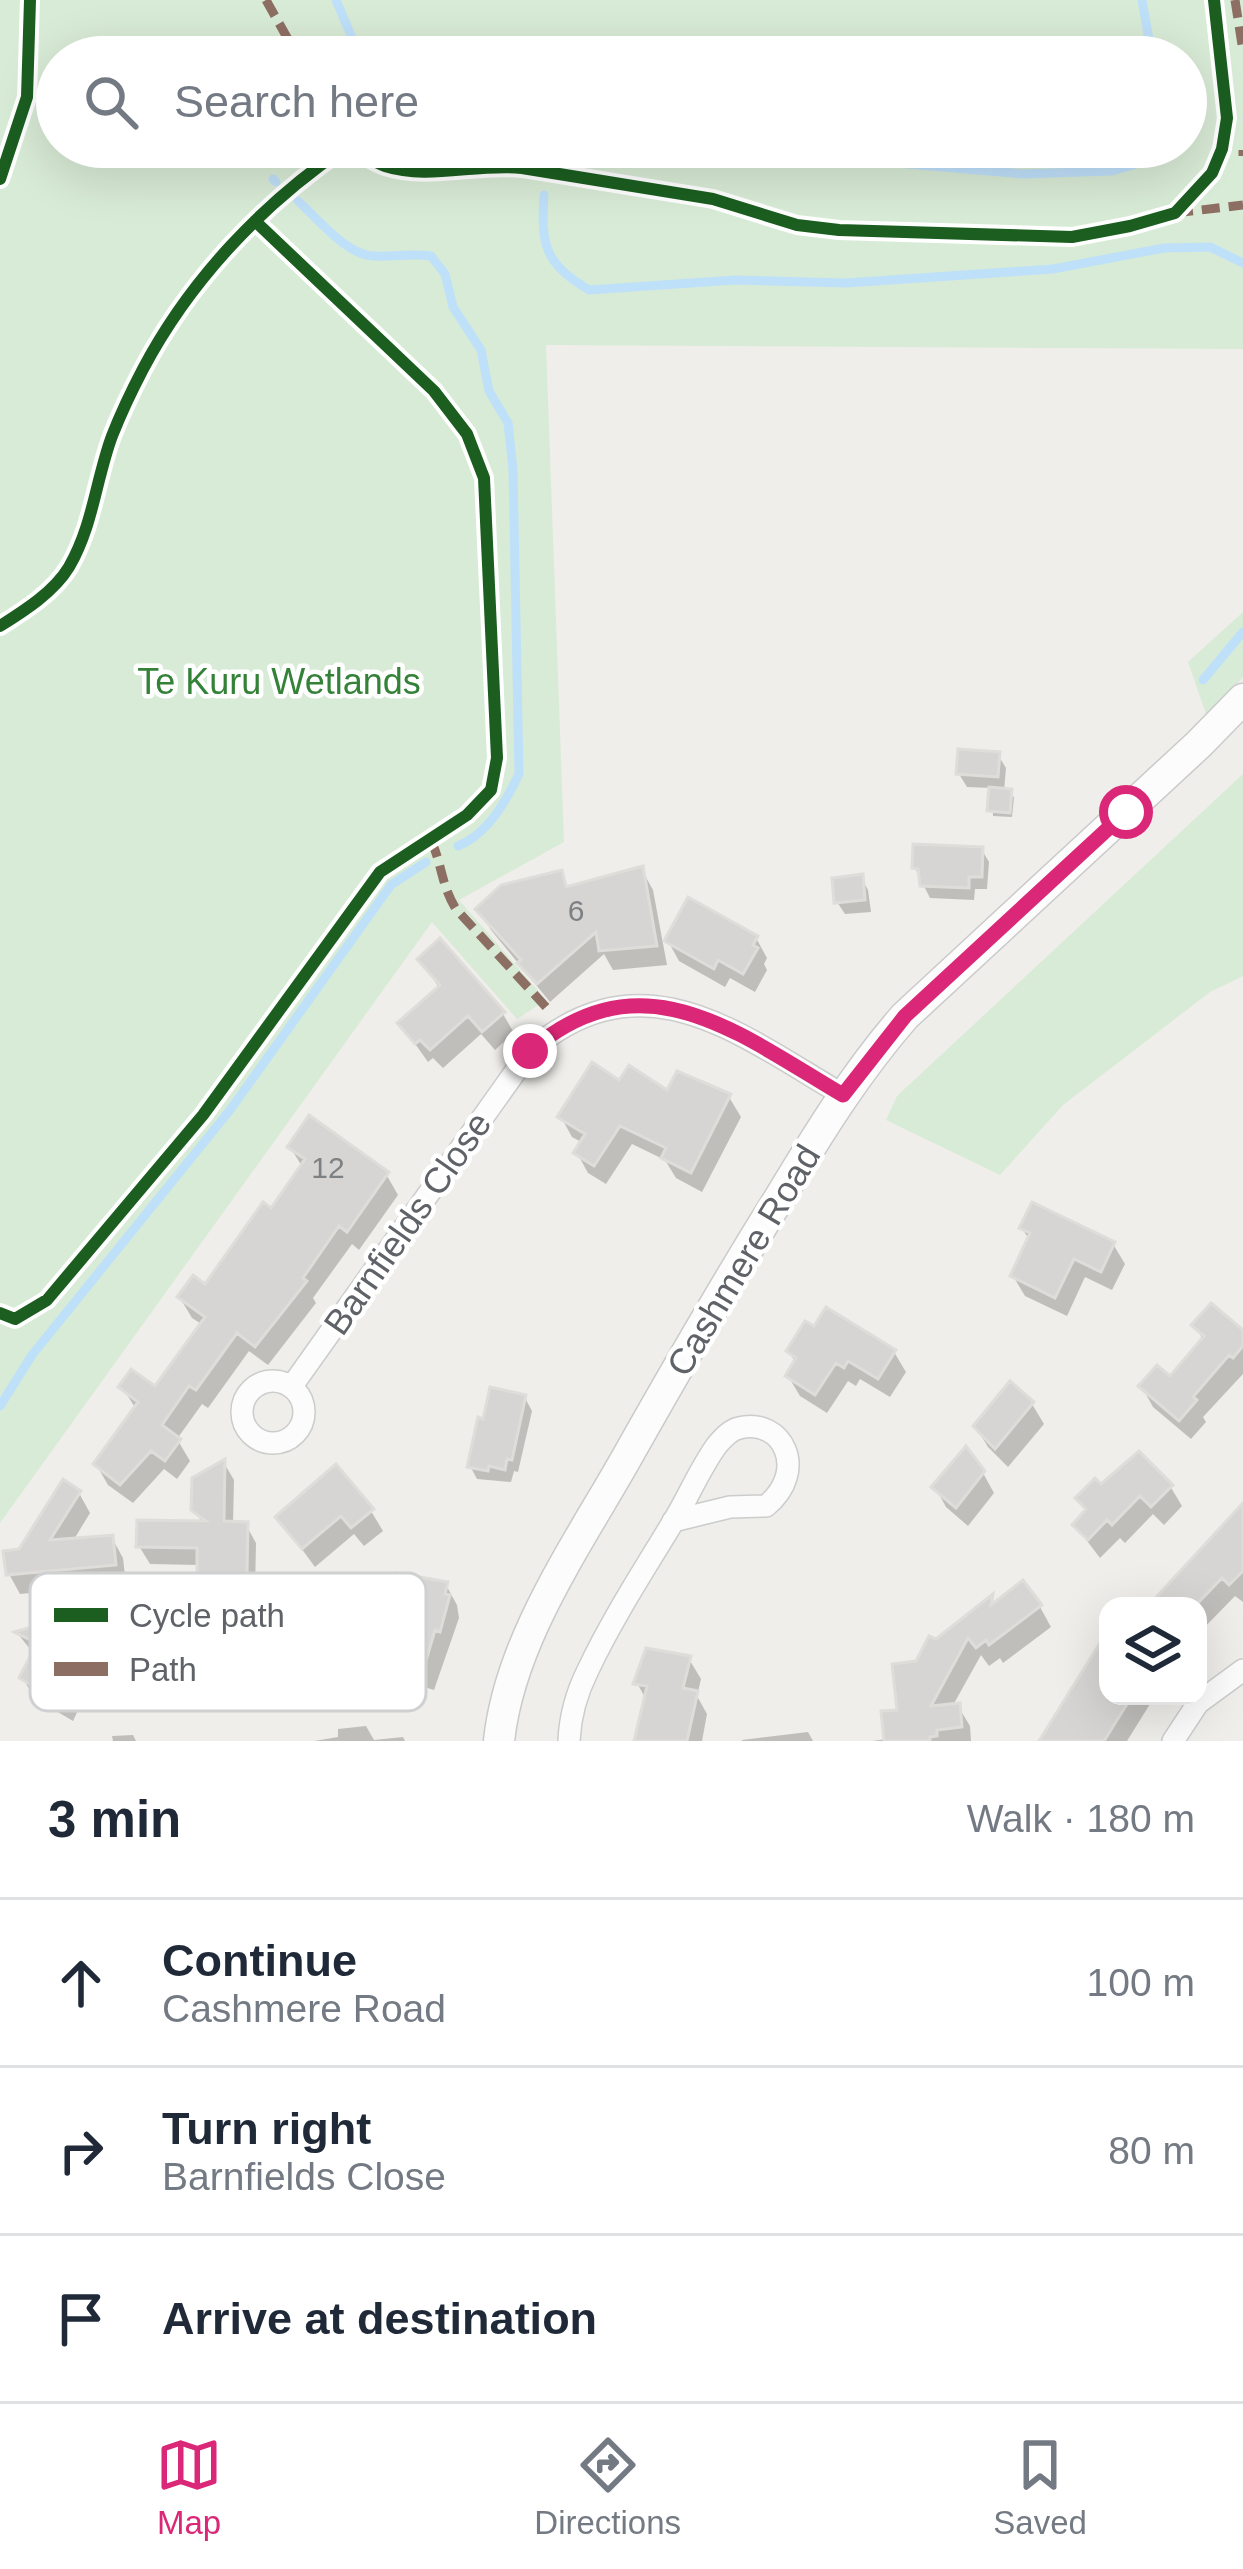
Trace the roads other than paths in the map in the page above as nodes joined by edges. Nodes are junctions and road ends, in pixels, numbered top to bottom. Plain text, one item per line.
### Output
1 (1243, 699) edge
2 (843, 1095) junction
3 (292, 1386) dead end
4 (674, 1521) junction
5 (1243, 1670) edge
6 (499, 1741) edge
7 (569, 1741) edge
8 (1173, 1741) edge

1 - 2 street, Cashmere Road
2 - 3 street, Barnfields Close
2 - 6 street, Cashmere Road
4 - 4 street
4 - 7 street
5 - 8 street

